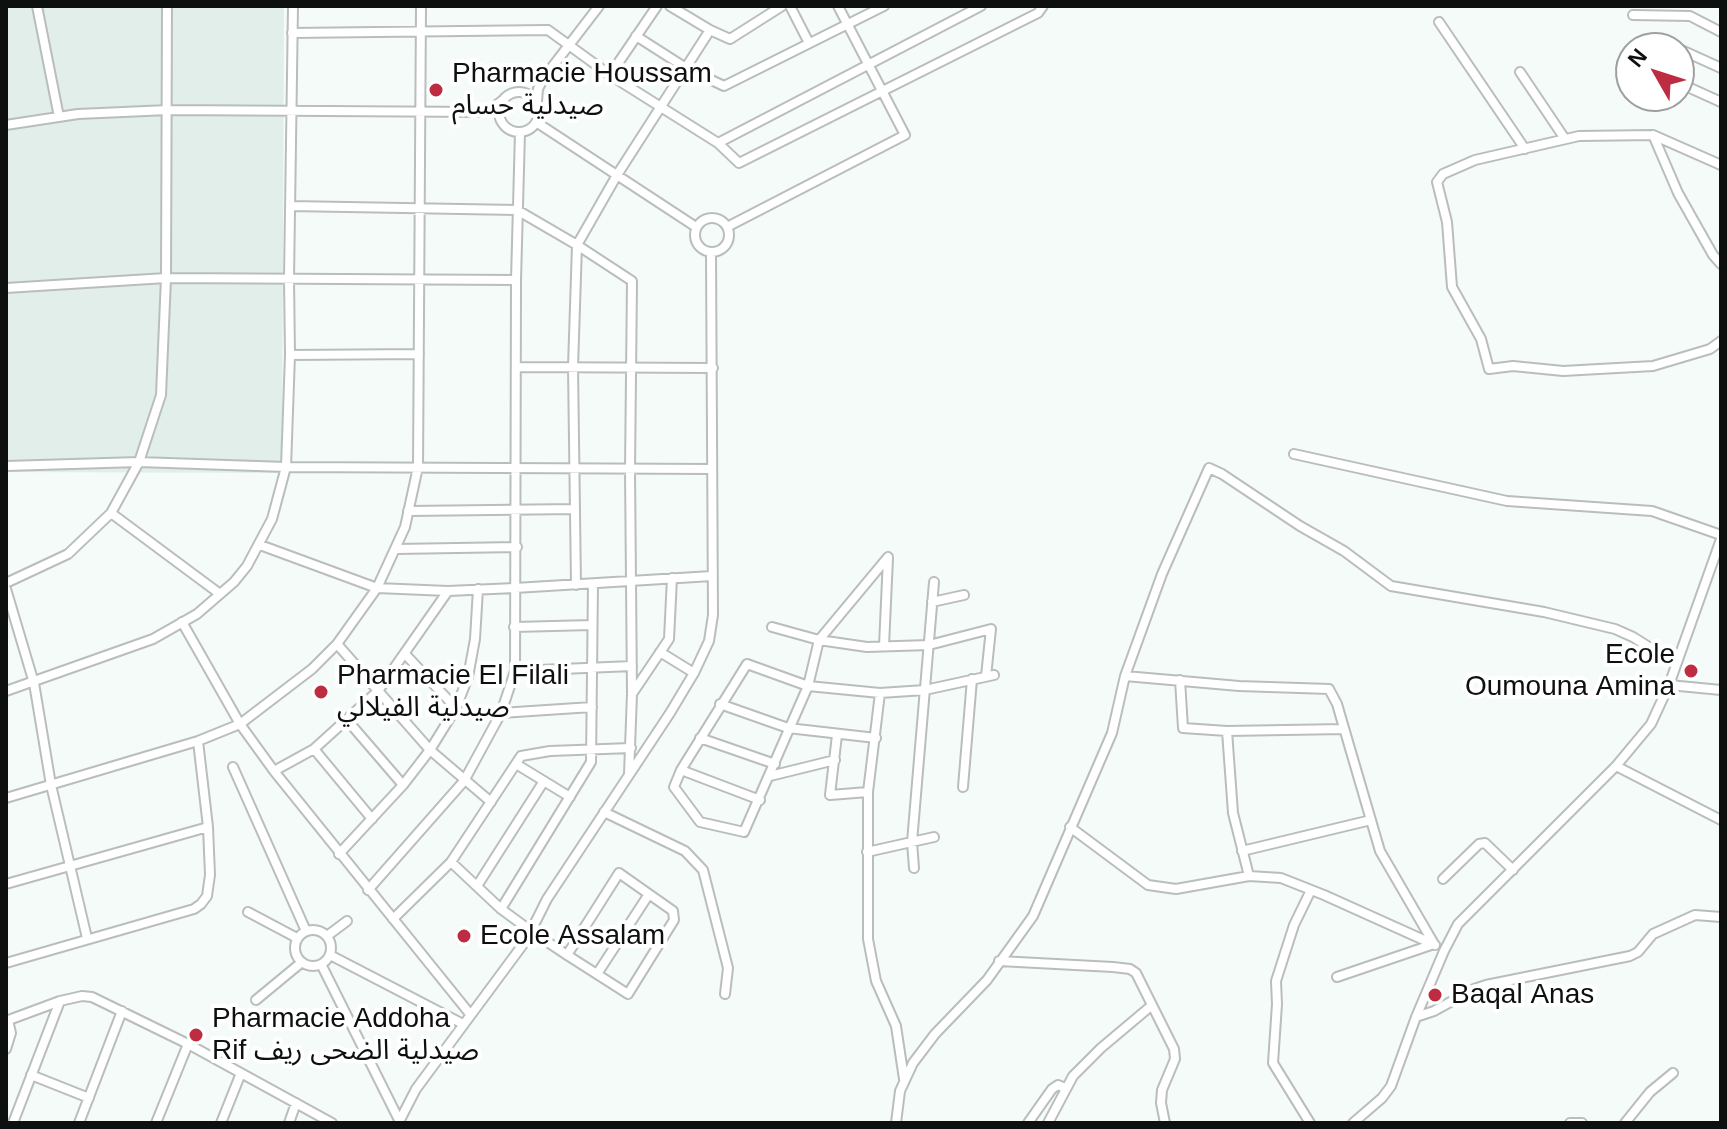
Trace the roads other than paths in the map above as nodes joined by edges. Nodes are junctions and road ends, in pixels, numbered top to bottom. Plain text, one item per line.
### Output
1 (37, 6) edge
2 (167, 6) edge
3 (293, 6) edge
4 (421, 6) edge
5 (599, 6) edge
6 (657, 6) edge
7 (670, 6) edge
8 (782, 6) edge
9 (790, 6) edge
10 (838, 6) edge
11 (884, 6) edge
12 (981, 6) edge
13 (1043, 6) edge
14 (1633, 15) dead end
15 (1439, 22) dead end
16 (847, 25) junction
17 (421, 30) junction
18 (710, 30) junction
19 (1721, 32) edge
20 (292, 33) junction
21 (636, 36) junction
22 (809, 43) junction
23 (569, 45) junction
24 (1695, 56) edge
25 (868, 64) junction
26 (686, 68) junction
27 (1721, 68) edge
28 (1520, 72) dead end
29 (610, 75) junction
30 (543, 79) junction
31 (1695, 90) edge
32 (520, 92) junction
33 (882, 92) junction
34 (503, 100) junction
35 (1721, 102) edge
36 (538, 104) junction
37 (662, 108) junction
38 (168, 110) junction
39 (292, 110) junction
40 (420, 111) junction
41 (482, 112) junction
42 (59, 117) junction
43 (536, 122) junction
44 (502, 124) junction
45 (6, 125) edge
46 (520, 132) junction
47 (1653, 135) junction
48 (1565, 139) junction
49 (718, 143) junction
50 (1525, 149) junction
51 (1721, 152) edge
52 (1719, 164) edge
53 (617, 175) junction
54 (290, 206) junction
55 (420, 209) junction
56 (517, 210) junction
57 (696, 227) junction
58 (727, 227) junction
59 (577, 245) junction
60 (711, 253) junction
61 (1721, 264) edge
62 (166, 278) junction
63 (289, 279) junction
64 (420, 279) junction
65 (516, 280) junction
66 (6, 288) edge
67 (1721, 341) edge
68 (419, 354) junction
69 (290, 355) junction
70 (516, 367) junction
71 (573, 367) junction
72 (631, 368) junction
73 (713, 368) junction
74 (1294, 454) dead end
75 (139, 462) junction
76 (6, 466) edge
77 (286, 467) junction
78 (418, 467) junction
79 (515, 467) junction
80 (573, 468) junction
81 (712, 469) junction
82 (630, 470) junction
83 (575, 509) junction
84 (408, 511) junction
85 (517, 511) junction
86 (111, 513) junction
87 (1721, 537) edge
88 (260, 545) junction
89 (517, 547) junction
90 (396, 549) junction
91 (712, 576) junction
92 (672, 578) junction
93 (631, 582) junction
94 (934, 582) dead end
95 (6, 583) edge
96 (593, 584) junction
97 (576, 585) junction
98 (377, 588) junction
99 (515, 588) junction
100 (6, 589) edge
101 (478, 589) junction
102 (448, 591) junction
103 (220, 594) junction
104 (964, 595) dead end
105 (932, 602) junction
106 (182, 622) junction
107 (592, 625) junction
108 (514, 627) junction
109 (772, 627) dead end
110 (819, 640) junction
111 (337, 644) junction
112 (929, 645) junction
113 (884, 646) junction
114 (660, 652) junction
115 (405, 654) junction
116 (1676, 664) junction
117 (632, 666) junction
118 (593, 668) junction
119 (515, 671) junction
120 (694, 673) junction
121 (1125, 676) junction
122 (972, 679) junction
123 (1180, 680) junction
124 (34, 683) junction
125 (1669, 685) junction
126 (808, 686) junction
127 (925, 690) junction
128 (1721, 690) edge
129 (6, 691) edge
130 (378, 691) junction
131 (880, 693) junction
132 (632, 694) junction
133 (720, 704) junction
134 (592, 707) junction
135 (456, 708) junction
136 (501, 713) junction
137 (348, 721) junction
138 (240, 724) junction
139 (790, 728) junction
140 (1344, 729) junction
141 (1227, 731) junction
142 (837, 735) junction
143 (700, 738) junction
144 (876, 738) junction
145 (198, 741) junction
146 (631, 748) junction
147 (314, 749) junction
148 (593, 749) junction
149 (430, 750) junction
150 (835, 760) junction
151 (516, 764) junction
152 (775, 764) junction
153 (1616, 766) junction
154 (233, 767) dead end
155 (681, 770) junction
156 (274, 771) junction
157 (629, 774) junction
158 (770, 776) junction
159 (464, 781) junction
160 (544, 781) junction
161 (51, 785) junction
162 (403, 785) junction
163 (963, 787) dead end
164 (868, 792) junction
165 (570, 797) junction
166 (6, 798) edge
167 (760, 800) junction
168 (491, 802) junction
169 (604, 812) junction
170 (372, 819) junction
171 (1371, 820) junction
172 (1721, 820) edge
173 (208, 827) junction
174 (1070, 827) junction
175 (934, 837) dead end
176 (912, 842) junction
177 (1242, 851) junction
178 (867, 852) junction
179 (339, 854) junction
180 (451, 862) junction
181 (70, 864) junction
182 (914, 868) dead end
183 (1513, 870) junction
184 (1249, 876) junction
185 (1443, 879) dead end
186 (6, 884) edge
187 (477, 886) junction
188 (368, 890) junction
189 (1311, 890) junction
190 (649, 894) junction
191 (501, 909) junction
192 (248, 912) dead end
193 (1721, 917) edge
194 (393, 919) junction
195 (347, 921) dead end
196 (306, 931) junction
197 (531, 931) junction
198 (327, 936) junction
199 (87, 938) junction
200 (297, 938) junction
201 (1434, 944) junction
202 (1444, 951) junction
203 (330, 955) junction
204 (567, 955) junction
205 (999, 961) junction
206 (302, 962) junction
207 (6, 963) edge
208 (321, 964) junction
209 (597, 974) junction
210 (1337, 977) dead end
211 (725, 994) dead end
212 (256, 1000) dead end
213 (60, 1001) junction
214 (1151, 1006) junction
215 (122, 1011) junction
216 (470, 1014) junction
217 (1416, 1017) junction
218 (7, 1021) edge
219 (463, 1024) junction
220 (188, 1044) junction
221 (6, 1049) edge
222 (241, 1073) junction
223 (1673, 1073) dead end
224 (31, 1075) junction
225 (904, 1080) junction
226 (1065, 1088) junction
227 (89, 1098) junction
228 (296, 1103) junction
229 (1362, 1115) junction
230 (6, 1121) edge
231 (400, 1121) edge
232 (13, 1123) edge
233 (79, 1123) edge
234 (156, 1123) edge
235 (221, 1123) edge
236 (289, 1123) edge
237 (332, 1123) edge
238 (896, 1123) edge
239 (1028, 1123) edge
240 (1048, 1123) edge
241 (1165, 1123) edge
242 (1310, 1123) edge
243 (1353, 1123) edge
244 (1373, 1123) edge
245 (1570, 1123) edge
246 (1582, 1123) edge
247 (1625, 1123) edge

1 - 42 street
2 - 38 street
3 - 20 street
4 - 17 street
5 - 23 street
6 - 21 street
7 - 18 street
8 - 18 street
9 - 22 street
10 - 16 street
11 - 16 street
12 - 25 street
13 - 33 street
14 - 19 street
15 - 50 street
16 - 22 street
16 - 25 street
17 - 20 street
17 - 23 street
17 - 40 street
18 - 26 street
20 - 39 street
21 - 26 street
21 - 29 street
22 - 26 street
23 - 29 street
23 - 30 street
24 - 27 street
25 - 33 street
25 - 49 street
26 - 37 street
28 - 48 street
29 - 37 street
30 - 32 street
30 - 36 street
31 - 35 street
32 - 34 street
32 - 36 street
33 - 49 street
33 - 58 street
34 - 41 street
34 - 44 street
36 - 43 street
37 - 49 street
37 - 53 street
38 - 39 street
38 - 42 street
38 - 62 street
39 - 40 street
39 - 54 street
40 - 41 street
40 - 55 street
41 - 44 street
42 - 45 street
43 - 46 street
43 - 53 street
44 - 46 street
46 - 56 street
47 - 48 street
47 - 52 street
47 - 61 street
48 - 50 street
50 - 67 street
51 - 52 street
53 - 57 street
53 - 59 street
54 - 55 street
54 - 63 street
55 - 56 street
55 - 64 street
56 - 59 street
56 - 65 street
57 - 58 street
57 - 60 street
58 - 60 street
59 - 71 street
59 - 72 street
60 - 73 street
62 - 63 street
62 - 66 street
62 - 75 street
63 - 64 street
63 - 69 street
64 - 65 street
64 - 68 street
65 - 70 street
68 - 69 street
68 - 78 street
69 - 77 street
70 - 71 street
70 - 79 street
71 - 72 street
71 - 80 street
72 - 73 street
72 - 82 street
73 - 81 street
74 - 87 street
75 - 76 street
75 - 77 street
75 - 86 street
77 - 78 street
77 - 88 street
78 - 79 street
78 - 84 street
79 - 80 street
79 - 85 street
80 - 82 street
80 - 83 street
81 - 82 street
81 - 91 street
82 - 93 street
83 - 85 street
83 - 97 street
84 - 85 street
84 - 90 street
85 - 89 street
86 - 95 street
86 - 103 street
87 - 116 street
88 - 98 street
88 - 103 street
89 - 90 street
89 - 99 street
90 - 98 street
91 - 92 street
91 - 120 street
92 - 93 street
92 - 114 street
93 - 96 street
93 - 117 street
94 - 105 street
96 - 97 street
96 - 107 street
97 - 99 street
98 - 102 street
98 - 111 street
99 - 101 street
99 - 108 street
100 - 124 street
101 - 102 street
101 - 135 street
102 - 115 street
103 - 106 street
104 - 105 street
105 - 112 street
106 - 124 street
106 - 138 street
107 - 108 street
107 - 118 street
108 - 119 street
109 - 110 street
110 - 113 street
110 - 113 street
110 - 126 street
111 - 130 street
111 - 138 street
112 - 113 street
112 - 122 street
112 - 127 street
114 - 120 street
114 - 132 street
115 - 130 street
115 - 135 street
116 - 121 street
116 - 125 street
117 - 118 street
117 - 132 street
118 - 119 street
118 - 134 street
119 - 136 street
120 - 157 street
121 - 123 street
121 - 174 street
122 - 127 street
122 - 163 street
123 - 140 street
123 - 141 street
124 - 129 street
124 - 161 street
125 - 128 street
125 - 153 street
126 - 131 street
126 - 133 street
126 - 139 street
127 - 131 street
127 - 176 street
130 - 137 street
130 - 149 street
131 - 144 street
132 - 146 street
133 - 139 street
133 - 143 street
134 - 136 street
134 - 148 street
135 - 149 street
136 - 159 street
137 - 147 street
137 - 162 street
138 - 145 street
138 - 156 street
139 - 142 street
139 - 152 street
140 - 141 street
140 - 171 street
141 - 177 street
142 - 144 street
142 - 150 street
143 - 152 street
143 - 155 street
144 - 164 street
145 - 161 street
145 - 173 street
146 - 148 street
146 - 157 street
147 - 156 street
147 - 170 street
148 - 151 street
148 - 165 street
149 - 159 street
149 - 162 street
150 - 158 street
150 - 164 street
151 - 160 street
151 - 168 street
152 - 158 street
153 - 172 street
153 - 183 street
154 - 196 street
155 - 167 street
155 - 167 street
156 - 179 street
157 - 169 street
158 - 167 street
159 - 168 street
159 - 188 street
160 - 165 street
160 - 187 street
161 - 166 street
161 - 181 street
162 - 170 street
164 - 178 street
165 - 191 street
168 - 180 street
169 - 197 street
169 - 211 street
170 - 179 street
171 - 177 street
171 - 201 street
173 - 181 street
173 - 199 street
174 - 184 street
174 - 205 street
175 - 176 street
176 - 178 street
176 - 182 street
177 - 184 street
178 - 225 street
179 - 188 street
180 - 187 street
180 - 194 street
181 - 186 street
181 - 199 street
183 - 185 street
183 - 202 street
184 - 189 street
187 - 191 street
188 - 194 street
189 - 201 street
189 - 242 street
190 - 204 street
190 - 209 street
190 - 209 street
191 - 197 street
192 - 200 street
193 - 217 street
194 - 216 street
195 - 198 street
196 - 198 street
196 - 200 street
197 - 204 street
197 - 216 street
198 - 203 street
199 - 207 street
200 - 206 street
201 - 202 street
201 - 210 street
202 - 217 street
203 - 208 street
203 - 219 street
204 - 209 street
205 - 214 street
205 - 225 street
206 - 208 street
206 - 212 street
208 - 231 street
213 - 215 street
213 - 218 street
213 - 224 street
214 - 226 street
214 - 241 street
215 - 220 street
215 - 227 street
216 - 219 street
217 - 229 street
218 - 221 street
219 - 231 street
220 - 222 street
220 - 234 street
222 - 228 street
222 - 235 street
223 - 247 street
224 - 227 street
224 - 232 street
225 - 238 street
226 - 239 street
226 - 240 street
227 - 233 street
228 - 236 street
228 - 237 street
229 - 243 street
229 - 244 street
230 - 232 street
245 - 246 street

